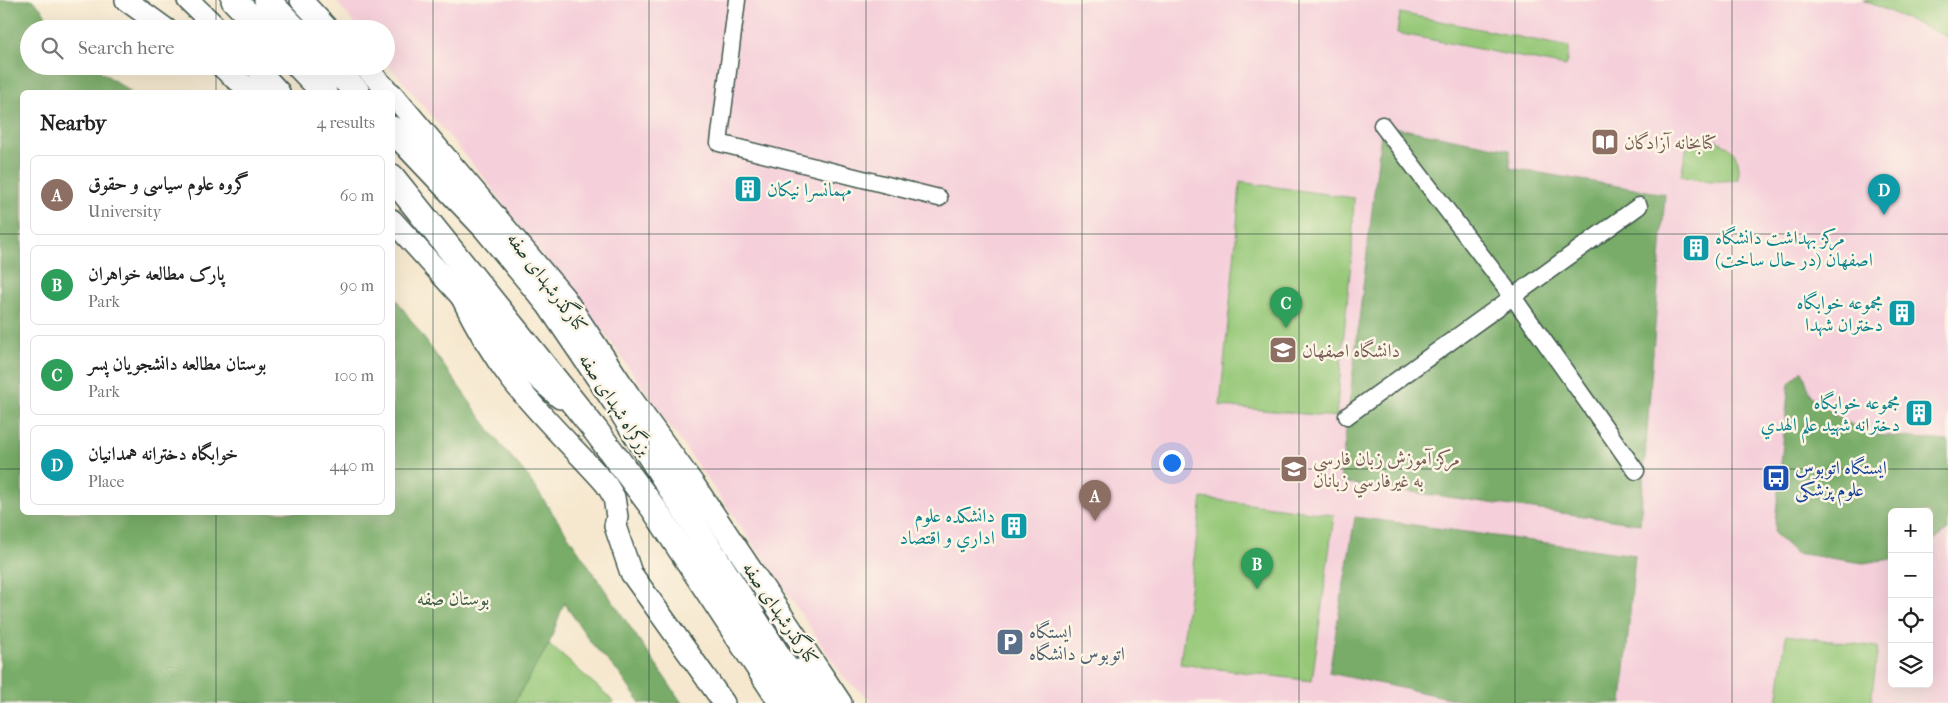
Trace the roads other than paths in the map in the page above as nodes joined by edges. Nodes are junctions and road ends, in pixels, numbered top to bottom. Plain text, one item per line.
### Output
1 (126, 0) edge
2 (149, 0) edge
3 (188, 0) edge
4 (234, 0) edge
5 (267, 0) edge
6 (301, 0) edge
7 (315, 0) edge
8 (737, 0) edge
9 (154, 20) edge
10 (170, 20) edge
11 (209, 20) edge
12 (253, 20) edge
13 (286, 20) edge
14 (320, 20) edge
15 (332, 20) edge
16 (231, 75) edge
17 (263, 75) edge
18 (308, 75) edge
19 (341, 75) edge
20 (373, 75) edge
21 (377, 75) edge
22 (252, 90) edge
23 (277, 90) edge
24 (322, 90) edge
25 (356, 90) edge
26 (387, 90) edge
27 (388, 90) edge
28 (395, 106) edge
29 (400, 121) edge
30 (1382, 125) dead end
31 (395, 181) edge
32 (939, 198) dead end
33 (1639, 206) dead end
34 (395, 223) edge
35 (461, 296) junction
36 (1513, 297) junction
37 (1347, 416) dead end
38 (596, 431) junction
39 (1636, 471) dead end
40 (728, 576) junction
41 (724, 703) edge
42 (782, 703) edge
43 (808, 703) edge
44 (824, 703) edge
45 (841, 703) edge

1 - 9 main road
2 - 10 main road
3 - 11 main road
4 - 12 highway
5 - 13 highway
6 - 14 main road
7 - 15 main road
8 - 32 street
16 - 22 main road
17 - 23 main road
18 - 24 highway
19 - 25 highway
20 - 26 main road
21 - 27 main road, کنارگذرشهدای صفه
28 - 29 main road, کنارگذرشهدای صفه
29 - 40 highway, بزرگراه شهدای صفه
29 - 45 main road, کنارگذرشهدای صفه
30 - 36 street
31 - 38 highway, بزرگراه شهدای صفه
33 - 36 street
34 - 35 main road
35 - 38 main road
35 - 41 main road
36 - 37 street
36 - 39 street
38 - 42 highway, بزرگراه شهدای صفه
40 - 43 highway, بزرگراه شهدای صفه
40 - 44 main road

